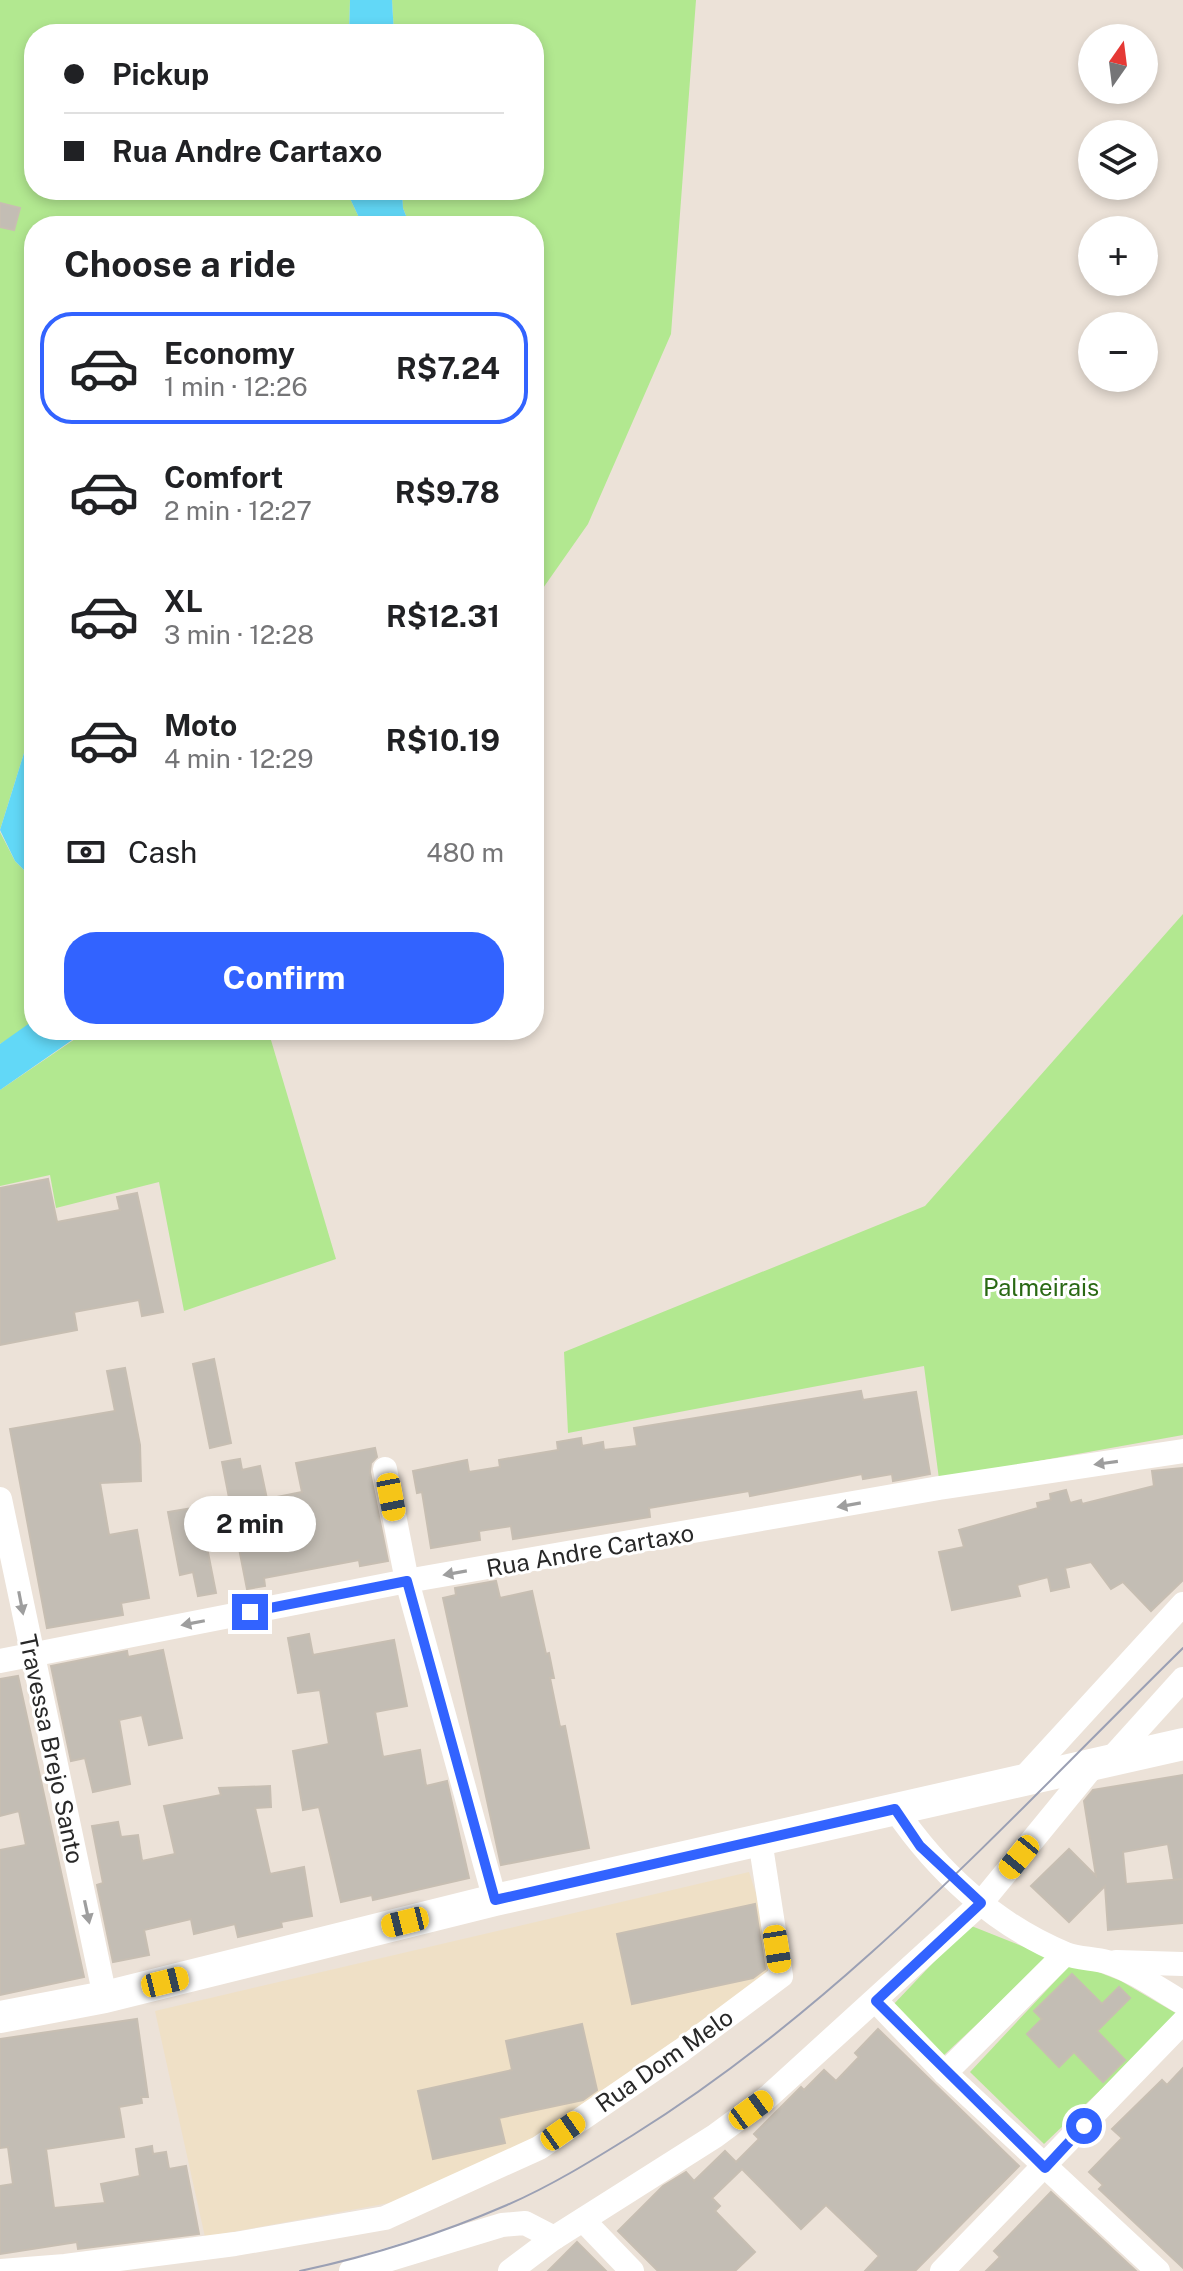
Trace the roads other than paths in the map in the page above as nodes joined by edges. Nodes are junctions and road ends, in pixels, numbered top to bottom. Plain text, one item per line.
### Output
1 (1183, 1451) edge
2 (385, 1469) dead end
3 (0, 1499) edge
4 (407, 1581) junction
5 (1183, 1604) edge
6 (31, 1655) junction
7 (0, 1661) edge
8 (1183, 1679) edge
9 (1183, 1744) edge
10 (1101, 1763) junction
11 (1020, 1782) junction
12 (895, 1809) junction
13 (760, 1840) junction
14 (495, 1900) junction
15 (981, 1903) junction
16 (1065, 1954) junction
17 (1106, 1961) junction
18 (1183, 1964) edge
19 (105, 1997) junction
20 (876, 2001) junction
21 (1183, 2003) edge
22 (0, 2017) edge
23 (1183, 2022) edge
24 (945, 2073) junction
25 (1045, 2168) junction
26 (583, 2220) junction
27 (554, 2238) junction
28 (0, 2271) edge
29 (351, 2271) edge
30 (510, 2271) edge
31 (632, 2271) edge
32 (942, 2271) edge
33 (1158, 2271) edge

1 -> 4 street, Rua Andre Cartaxo
2 - 4 street
3 -> 6 street, Travessa Brejo Santo
4 -> 6 street, Rua Andre Cartaxo
4 - 14 street
5 - 11 street
6 - 7 street, Rua Andre Cartaxo
6 -> 19 street, Travessa Brejo Santo
8 - 10 street
9 - 10 main road
10 - 11 main road
10 - 15 street
11 - 12 main road
12 - 13 main road
12 - 15 street
13 - 14 main road
13 - 28 street, Rua Dom Melo
14 - 19 main road
15 - 16 street
15 - 20 street
16 - 17 street
16 - 24 street
17 - 18 street
17 - 21 street
19 - 22 main road
20 - 24 street
20 - 26 street
23 - 25 street
24 - 25 street
25 - 32 street
25 - 33 street
26 - 27 street
26 - 31 street
27 - 29 street
27 - 30 street

